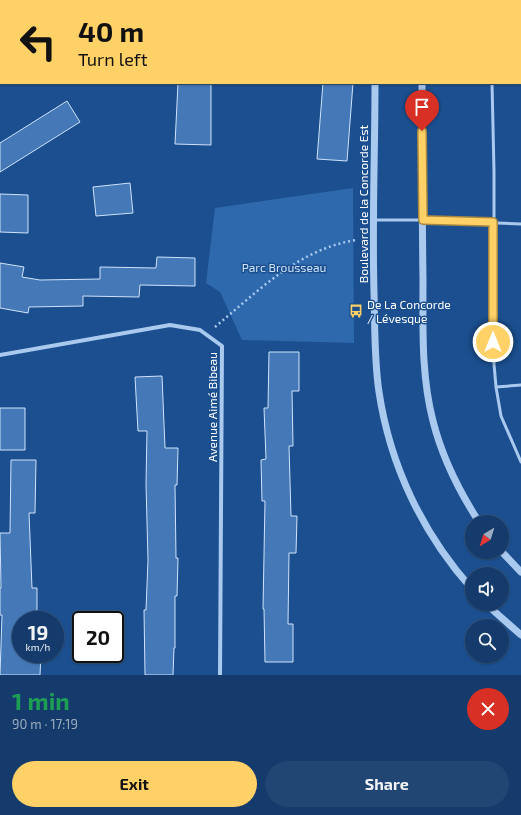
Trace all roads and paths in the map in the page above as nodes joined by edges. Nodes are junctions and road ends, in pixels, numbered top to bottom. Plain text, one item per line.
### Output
1 (375, 84) edge
2 (422, 84) edge
3 (492, 84) edge
4 (372, 220) junction
5 (423, 220) junction
6 (493, 222) junction
7 (521, 224) edge
8 (356, 240) dead end
9 (206, 334) junction
10 (0, 355) edge
11 (521, 385) edge
12 (496, 387) junction
13 (521, 462) edge
14 (475, 515) edge
15 (509, 559) edge
16 (521, 572) edge
17 (465, 580) edge
18 (494, 611) edge
19 (521, 635) edge
20 (220, 675) edge

1 - 4 street, Boulevard de la Concorde Est
2 - 5 street
3 - 6 lane
4 - 5 lane
4 - 17 street, Boulevard de la Concorde Est
5 - 6 lane
5 - 14 street
6 - 7 lane
6 - 12 lane
8 - 9 path
9 - 10 street, Avenue Aimé Bibeau
9 - 20 street, Avenue Aimé Bibeau
11 - 12 lane
12 - 13 lane
15 - 16 street
18 - 19 street

